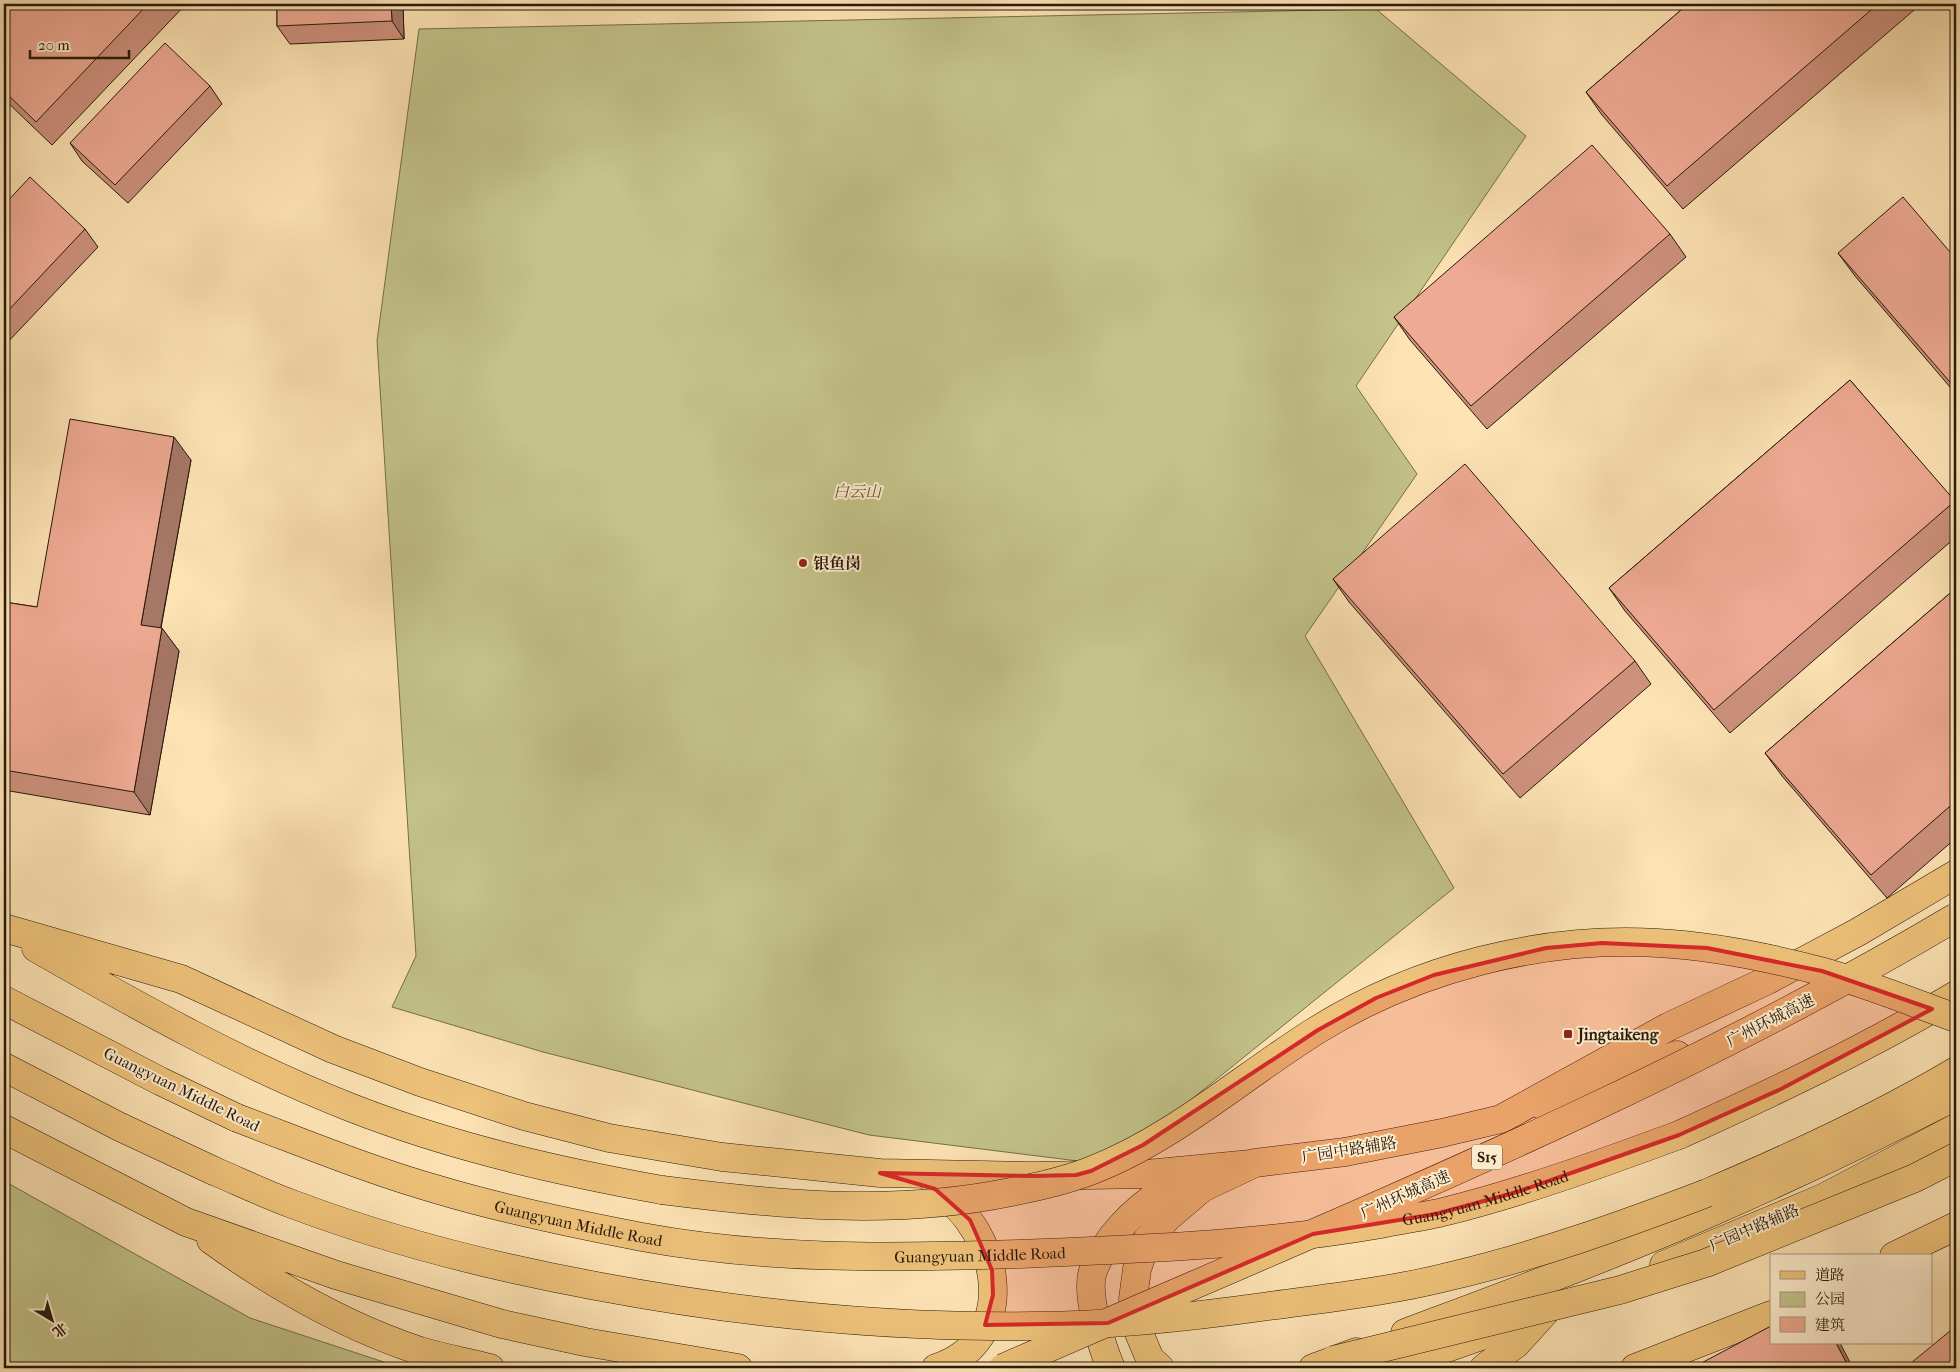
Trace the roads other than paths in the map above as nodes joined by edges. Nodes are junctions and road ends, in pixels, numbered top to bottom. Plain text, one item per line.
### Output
1 (1956, 874) edge
2 (1956, 906) edge
3 (1956, 917) edge
4 (4, 929) edge
5 (1956, 995) edge
6 (4, 1000) edge
7 (1956, 1018) edge
8 (4, 1067) edge
9 (1956, 1071) edge
10 (1956, 1096) edge
11 (1501, 1119) junction
12 (4, 1128) edge
13 (1956, 1128) edge
14 (1956, 1156) edge
15 (1255, 1163) junction
16 (880, 1173) junction
17 (1956, 1173) edge
18 (1823, 1198) junction
19 (186, 1222) junction
20 (1956, 1226) edge
21 (1898, 1254) edge
22 (1545, 1312) junction
23 (1770, 1315) edge
24 (1323, 1364) edge
25 (490, 1368) edge
26 (738, 1368) edge
27 (936, 1368) edge
28 (1003, 1368) edge
29 (1112, 1368) edge
30 (1160, 1368) edge
31 (1390, 1368) edge
32 (1484, 1368) edge
33 (1635, 1368) edge

1 - 11 main road
2 - 11 main road
3 - 28 main road, 广州环城高速 / S15, bridge
4 - 7 main road, bridge
4 - 16 main road
5 - 6 main road, Guangyuan Middle Road, bridge
8 - 9 main road, bridge
10 - 24 main road, bridge
11 - 15 main road, 广园中路辅路
12 - 19 main road
13 - 18 main road, 广园中路辅路
14 - 24 main road, bridge
15 - 16 main road
15 - 29 main road
15 - 30 main road
16 - 27 main road
17 - 18 main road
18 - 22 main road, 广园中路辅路
19 - 25 main road
19 - 26 main road
20 - 21 main road
22 - 31 main road, 广园中路辅路
22 - 32 main road
23 - 33 main road

